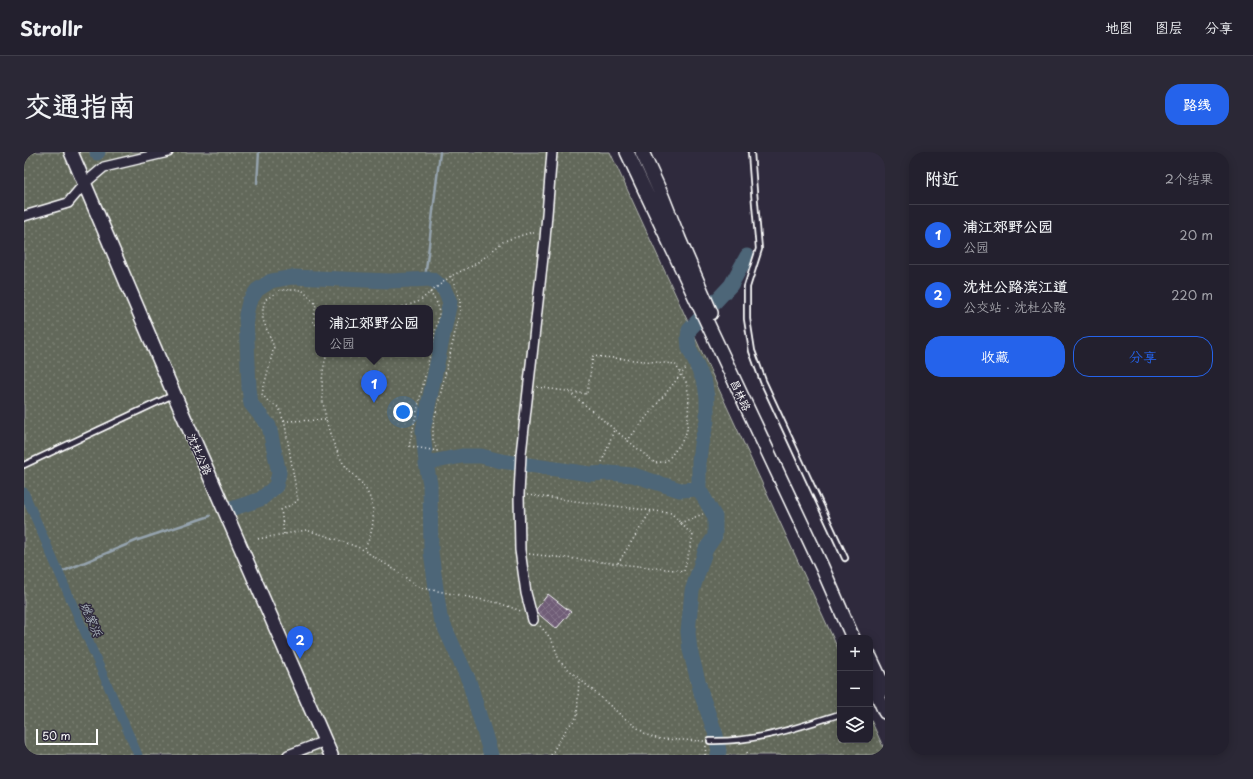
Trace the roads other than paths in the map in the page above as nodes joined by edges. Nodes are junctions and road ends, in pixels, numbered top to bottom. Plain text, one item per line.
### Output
1 (71, 152) edge
2 (168, 152) edge
3 (552, 152) edge
4 (627, 152) edge
5 (642, 152) edge
6 (752, 152) edge
7 (85, 183) junction
8 (24, 216) edge
9 (701, 299) junction
10 (712, 324) junction
11 (174, 394) junction
12 (24, 464) edge
13 (845, 558) dead end
14 (534, 620) road end
15 (852, 635) edge
16 (860, 635) edge
17 (873, 663) edge
18 (873, 685) edge
19 (885, 689) edge
20 (885, 712) edge
21 (837, 715) edge
22 (325, 741) junction
23 (709, 741) road end
24 (288, 755) edge
25 (331, 755) edge

1 - 7 street, 沈杜公路
2 - 7 street
3 - 14 street
4 - 9 street, 昌林路
5 - 9 street, 昌林路
6 - 13 lane
7 - 8 street
7 - 11 street, 沈杜公路
9 - 10 street, 昌林路
10 - 15 street, 昌林路
10 - 16 street, 昌林路
11 - 12 lane
11 - 22 street, 沈杜公路
17 - 19 street
18 - 20 street
21 - 23 lane
22 - 24 street
22 - 25 street, 沈杜公路

